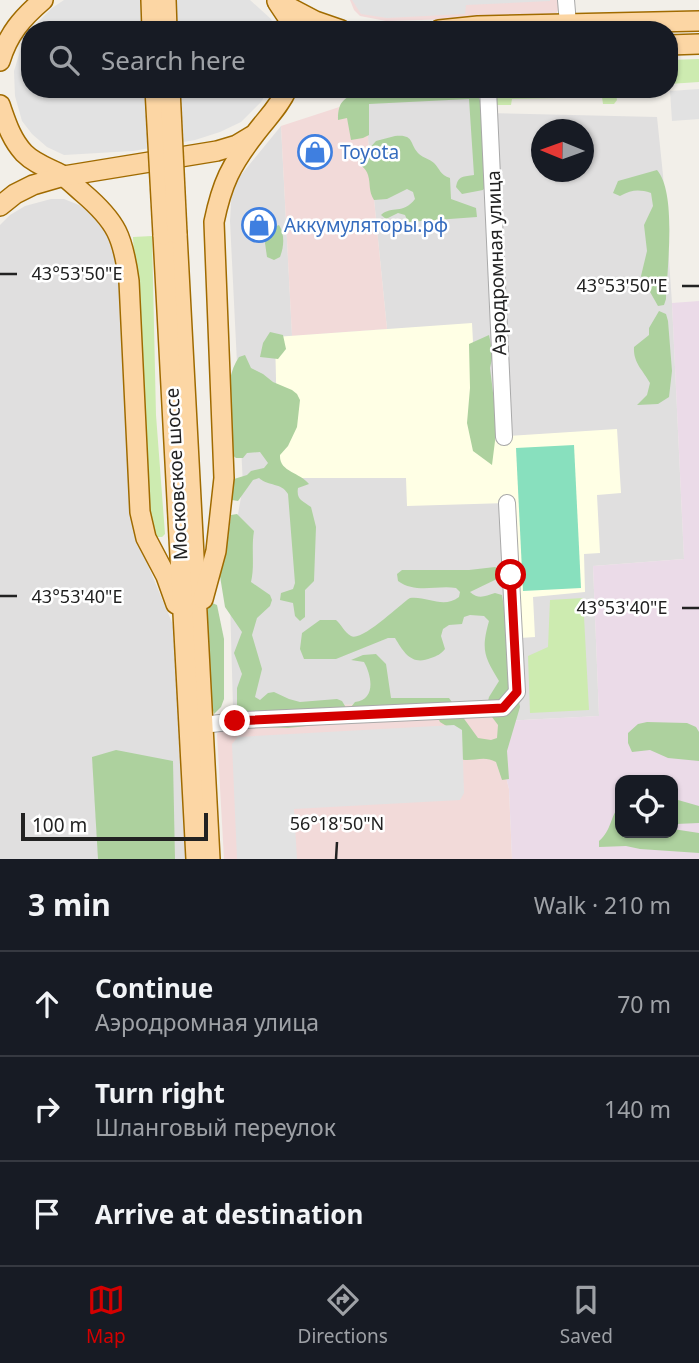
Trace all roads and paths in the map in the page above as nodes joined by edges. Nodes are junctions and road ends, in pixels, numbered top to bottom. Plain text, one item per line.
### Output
1 (43, 0) edge
2 (151, 0) edge
3 (166, 0) edge
4 (566, 0) edge
5 (276, 1) edge
6 (699, 20) edge
7 (152, 21) edge
8 (167, 21) edge
9 (290, 21) edge
10 (315, 21) edge
11 (568, 21) edge
12 (666, 21) edge
13 (699, 44) edge
14 (678, 45) edge
15 (0, 61) edge
16 (156, 98) edge
17 (170, 98) edge
18 (283, 98) edge
19 (488, 98) edge
20 (0, 105) edge
21 (256, 133) junction
22 (64, 176) junction
23 (0, 206) edge
24 (170, 234) junction
25 (504, 437) dead end
26 (507, 503) dead end
27 (192, 639) junction
28 (203, 725) junction
29 (196, 859) edge
30 (210, 859) edge

1 - 15 main road
2 - 7 main road
3 - 8 main road
4 - 11 street
5 - 9 main road
5 - 10 main road
6 - 12 main road
13 - 14 main road
16 - 24 main road, Московское шоссе, bridge
17 - 24 main road, Московское шоссе, bridge
18 - 21 main road
19 - 25 street, Аэродромная улица
20 - 22 main road
21 - 22 main road
21 - 27 main road
22 - 23 main road
22 - 27 main road
24 - 27 main road, Московское шоссе
26 - 28 street
27 - 28 main road, Московское шоссе
27 - 29 main road, Московское шоссе
28 - 30 main road, Московское шоссе

